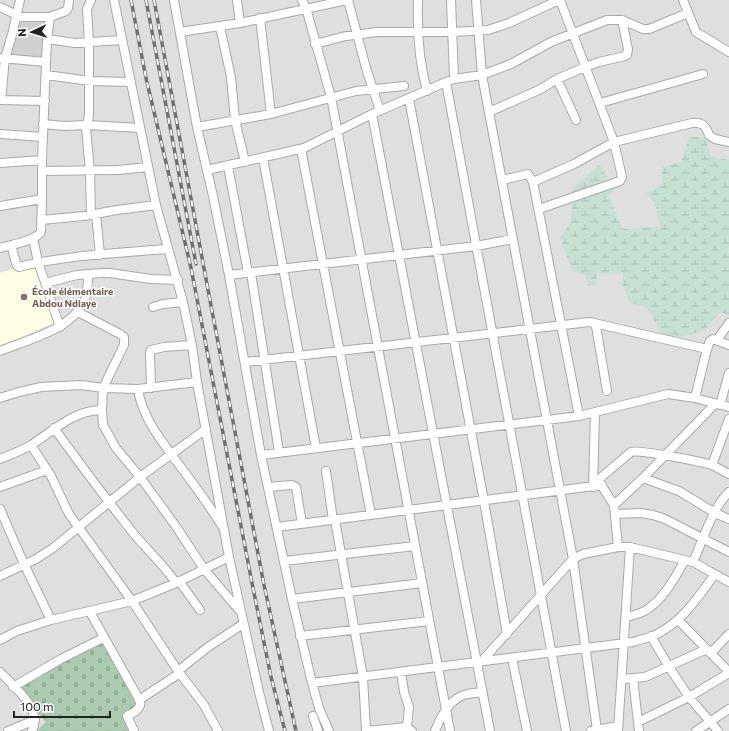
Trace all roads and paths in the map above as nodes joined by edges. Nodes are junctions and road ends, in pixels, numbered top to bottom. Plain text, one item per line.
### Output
1 (20, 0) edge
2 (69, 0) edge
3 (91, 0) edge
4 (114, 0) edge
5 (174, 0) edge
6 (237, 0) edge
7 (302, 0) edge
8 (348, 0) edge
9 (418, 0) edge
10 (451, 0) edge
11 (476, 0) edge
12 (559, 0) edge
13 (683, 0) edge
14 (0, 7) edge
15 (306, 8) junction
16 (688, 13) junction
17 (17, 16) junction
18 (50, 17) junction
19 (260, 18) junction
20 (622, 20) junction
21 (240, 23) junction
22 (220, 27) junction
23 (180, 32) junction
24 (419, 32) junction
25 (452, 32) junction
26 (478, 32) junction
27 (573, 33) junction
28 (357, 34) junction
29 (47, 39) junction
30 (122, 40) junction
31 (89, 43) junction
32 (315, 44) junction
33 (729, 52) edge
34 (3, 58) edge
35 (46, 62) junction
36 (585, 68) junction
37 (703, 74) dead end
38 (482, 75) junction
39 (46, 76) junction
40 (454, 79) junction
41 (557, 79) junction
42 (90, 81) junction
43 (130, 82) junction
44 (446, 82) junction
45 (404, 86) dead end
46 (372, 89) junction
47 (427, 91) junction
48 (331, 97) junction
49 (409, 99) junction
50 (0, 100) edge
51 (44, 101) junction
52 (600, 103) junction
53 (489, 112) junction
54 (376, 113) junction
55 (271, 114) junction
56 (235, 120) junction
57 (576, 120) dead end
58 (43, 124) junction
59 (87, 125) junction
60 (197, 127) junction
61 (140, 128) junction
62 (338, 132) junction
63 (0, 134) edge
64 (43, 137) junction
65 (614, 142) junction
66 (729, 142) edge
67 (300, 149) junction
68 (263, 158) junction
69 (42, 160) junction
70 (245, 162) junction
71 (0, 163) edge
72 (228, 166) junction
73 (148, 167) junction
74 (207, 170) junction
75 (90, 171) junction
76 (42, 172) junction
77 (502, 180) junction
78 (533, 182) junction
79 (42, 199) junction
80 (156, 205) junction
81 (0, 206) edge
82 (538, 209) junction
83 (93, 215) junction
84 (42, 220) junction
85 (33, 238) junction
86 (513, 239) junction
87 (11, 244) junction
88 (476, 246) junction
89 (0, 248) edge
90 (167, 249) junction
91 (437, 251) junction
92 (100, 255) junction
93 (399, 255) junction
94 (362, 260) junction
95 (38, 262) junction
96 (323, 264) junction
97 (283, 269) junction
98 (249, 273) junction
99 (88, 274) junction
100 (229, 275) junction
101 (178, 280) junction
102 (45, 283) junction
103 (184, 302) junction
104 (153, 307) dead end
105 (78, 312) junction
106 (594, 323) junction
107 (729, 323) edge
108 (561, 325) junction
109 (60, 327) junction
110 (530, 329) junction
111 (493, 333) junction
112 (454, 338) junction
113 (717, 340) junction
114 (416, 342) junction
115 (192, 345) junction
116 (729, 345) edge
117 (378, 347) junction
118 (707, 349) junction
119 (0, 350) edge
120 (340, 351) junction
121 (299, 356) junction
122 (265, 360) junction
123 (244, 362) junction
124 (729, 374) edge
125 (197, 382) junction
126 (103, 388) junction
127 (151, 388) junction
128 (138, 389) junction
129 (607, 391) dead end
130 (0, 398) edge
131 (695, 398) junction
132 (717, 404) junction
133 (729, 407) edge
134 (102, 410) junction
135 (595, 412) junction
136 (580, 416) junction
137 (729, 419) edge
138 (547, 420) junction
139 (509, 424) junction
140 (54, 428) junction
141 (206, 429) junction
142 (471, 429) junction
143 (433, 434) junction
144 (395, 438) junction
145 (356, 443) junction
146 (31, 445) junction
147 (316, 448) junction
148 (279, 452) junction
149 (171, 454) junction
150 (261, 455) junction
151 (666, 456) junction
152 (0, 459) edge
153 (712, 465) junction
154 (47, 470) junction
155 (326, 471) dead end
156 (729, 474) edge
157 (140, 477) junction
158 (643, 478) junction
159 (602, 485) junction
160 (0, 487) edge
161 (268, 487) junction
162 (592, 487) junction
163 (560, 491) junction
164 (729, 492) edge
165 (522, 496) junction
166 (484, 501) junction
167 (109, 502) junction
168 (614, 505) junction
169 (447, 506) junction
170 (0, 509) edge
171 (408, 510) junction
172 (715, 513) junction
173 (615, 514) junction
174 (371, 515) junction
175 (729, 519) edge
176 (334, 520) junction
177 (302, 524) junction
178 (79, 527) junction
179 (277, 528) junction
180 (225, 532) junction
181 (703, 540) junction
182 (415, 546) junction
183 (618, 547) junction
184 (630, 547) junction
185 (729, 552) edge
186 (341, 555) junction
187 (229, 557) junction
188 (573, 559) junction
189 (689, 561) junction
190 (284, 562) junction
191 (24, 564) junction
192 (204, 569) junction
193 (715, 574) junction
194 (0, 576) edge
195 (178, 582) junction
196 (729, 582) edge
197 (422, 583) junction
198 (348, 592) junction
199 (541, 595) junction
200 (292, 599) junction
201 (132, 602) junction
202 (200, 610) dead end
203 (90, 612) junction
204 (241, 612) junction
205 (626, 617) junction
206 (51, 620) junction
207 (678, 620) junction
208 (429, 622) junction
209 (244, 624) junction
210 (355, 630) junction
211 (507, 634) junction
212 (729, 634) edge
213 (300, 636) junction
214 (651, 636) junction
215 (103, 638) junction
216 (0, 640) edge
217 (624, 643) junction
218 (585, 648) junction
219 (709, 651) junction
220 (552, 652) junction
221 (512, 658) junction
222 (479, 662) junction
223 (438, 667) junction
224 (668, 667) junction
225 (0, 672) edge
226 (179, 672) junction
227 (401, 672) junction
228 (729, 673) edge
229 (363, 677) junction
230 (633, 678) junction
231 (622, 679) junction
232 (312, 683) junction
233 (13, 686) junction
234 (482, 692) junction
235 (689, 697) junction
236 (139, 700) junction
237 (729, 709) edge
238 (446, 710) junction
239 (313, 716) dead end
240 (35, 720) junction
241 (710, 722) junction
242 (639, 725) edge
243 (618, 728) edge
244 (409, 729) edge
245 (594, 730) edge
246 (8, 731) edge
247 (33, 731) edge
248 (134, 731) edge
249 (218, 731) edge
250 (269, 731) edge
251 (318, 731) edge
252 (329, 731) edge
253 (366, 731) edge
254 (435, 731) edge
255 (450, 731) edge
256 (490, 731) edge
257 (527, 731) edge
258 (566, 731) edge
259 (645, 731) edge
260 (696, 731) edge
261 (718, 731) edge

1 - 17 street
2 - 18 street
3 - 31 street
4 - 30 street
5 - 23 street
6 - 21 street
7 - 15 street
8 - 15 street
8 - 28 street
9 - 24 street
10 - 25 street
11 - 26 street
12 - 26 street
12 - 27 street
13 - 16 street
14 - 17 street
15 - 19 street
15 - 32 street
16 - 20 street
16 - 33 street
17 - 18 street
17 - 34 street
18 - 29 street
19 - 21 street
19 - 55 street
20 - 27 street
20 - 36 street
21 - 22 street
22 - 23 street
22 - 56 street
23 - 60 street
24 - 25 street
24 - 28 street
24 - 47 street
25 - 26 street
25 - 40 street
26 - 38 street
27 - 36 street
27 - 38 street
28 - 32 street
28 - 46 street
29 - 31 street
29 - 35 street
30 - 31 street
30 - 43 street
31 - 42 street
32 - 48 street
34 - 35 street
34 - 50 street
35 - 39 street
36 - 41 street
36 - 52 street
37 - 52 street
38 - 40 street
38 - 53 street
39 - 42 street
39 - 51 street
40 - 44 street
41 - 53 street
41 - 57 street
42 - 43 street
42 - 59 street
43 - 61 street
44 - 47 street
44 - 88 street
45 - 46 street
46 - 48 street
46 - 54 street
47 - 49 street
48 - 55 street
48 - 62 street
49 - 54 street
49 - 91 street
50 - 51 street
51 - 58 street
52 - 65 street
53 - 77 street
54 - 62 street
54 - 93 street
55 - 56 street
56 - 60 street
56 - 70 street
58 - 59 street
58 - 64 street
59 - 61 street
59 - 75 street
60 - 74 street
61 - 73 street
62 - 67 street
62 - 94 street
63 - 64 street
64 - 69 street
65 - 66 street
65 - 78 street
65 - 82 street
67 - 68 street
67 - 96 street
68 - 70 street
68 - 97 street
69 - 71 street
69 - 76 street
70 - 72 street
72 - 74 street
72 - 98 street
73 - 75 street
73 - 80 street
74 - 100 street
75 - 76 street
75 - 83 street
76 - 79 street
77 - 78 street
77 - 86 street
78 - 82 street
79 - 81 street
79 - 84 street
80 - 83 street
80 - 90 street
82 - 108 street
83 - 84 street
83 - 92 street
84 - 85 street
85 - 87 street
85 - 95 street
86 - 88 street
86 - 110 street
87 - 89 street
87 - 95 street
88 - 91 street
88 - 111 street
90 - 92 street
90 - 101 street
91 - 93 street
91 - 112 street
92 - 95 street
93 - 94 street
93 - 114 street
94 - 96 street
94 - 117 street
95 - 102 street
96 - 97 street
96 - 120 street
97 - 98 street
97 - 121 street
98 - 100 street
98 - 122 street
99 - 101 street
99 - 102 street
99 - 105 street
100 - 123 street
101 - 103 street
102 - 109 street
103 - 104 street
103 - 115 street
105 - 109 street
105 - 126 street
106 - 108 street
106 - 118 street
106 - 129 street
107 - 113 street
108 - 110 street
108 - 136 street
109 - 119 street
110 - 111 street
110 - 138 street
111 - 112 street
111 - 139 street
112 - 114 street
112 - 142 street
113 - 116 street
113 - 118 street
114 - 117 street
114 - 143 street
115 - 125 street
115 - 127 street
117 - 120 street
117 - 144 street
118 - 131 street
120 - 121 street
120 - 145 street
121 - 122 street
121 - 147 street
122 - 123 street
122 - 148 street
123 - 150 street
124 - 132 street
125 - 127 street
125 - 141 street
126 - 128 street
126 - 130 street
126 - 134 street
127 - 128 street
128 - 149 street
131 - 132 street
131 - 135 street
132 - 133 street
132 - 151 street
134 - 140 street
134 - 157 street
135 - 136 street
135 - 162 street
136 - 138 street
137 - 153 street
138 - 139 street
138 - 163 street
139 - 142 street
139 - 165 street
140 - 146 street
140 - 167 street
141 - 149 street
141 - 180 street
142 - 143 street
142 - 166 street
143 - 144 street
143 - 169 street
144 - 145 street
144 - 171 street
145 - 147 street
145 - 174 street
146 - 152 street
146 - 154 street
147 - 148 street
148 - 150 street
149 - 157 street
149 - 180 street
150 - 161 street
151 - 153 street
151 - 158 street
151 - 159 street
153 - 156 street
154 - 160 street
154 - 178 street
155 - 176 street
157 - 167 street
157 - 192 street
158 - 168 street
158 - 172 street
159 - 162 street
159 - 168 street
161 - 177 street
161 - 179 street
162 - 163 street
163 - 165 street
163 - 188 street
164 - 172 street
165 - 166 street
165 - 199 street
166 - 169 street
166 - 211 street
167 - 178 street
167 - 195 street
168 - 173 street
169 - 171 street
169 - 222 street
170 - 191 street
171 - 174 street
171 - 182 street
172 - 175 street
172 - 181 street
173 - 181 street
173 - 183 street
174 - 176 street
176 - 177 street
176 - 186 street
177 - 179 street
178 - 191 street
178 - 201 street
179 - 190 street
180 - 187 street
181 - 185 street
181 - 189 street
182 - 186 street
182 - 197 street
183 - 184 street
183 - 188 street
184 - 189 street
184 - 205 street
186 - 190 street
186 - 198 street
187 - 192 street
187 - 204 street
188 - 199 street
188 - 218 street
189 - 193 street
189 - 205 street
190 - 200 street
191 - 194 street
191 - 206 street
192 - 195 street
192 - 204 street
193 - 196 street
193 - 207 street
195 - 201 street
195 - 202 street
197 - 198 street
197 - 208 street
198 - 200 street
198 - 210 street
199 - 211 street
199 - 220 street
200 - 213 street
201 - 203 street
201 - 226 street
203 - 206 street
203 - 215 street
204 - 209 street
205 - 217 street
206 - 216 street
207 - 214 street
207 - 219 street
208 - 210 street
208 - 223 street
209 - 226 street
209 - 250 street
210 - 213 street
210 - 229 street
211 - 222 street
212 - 219 street
213 - 232 street
214 - 217 street
214 - 224 street
215 - 233 street
215 - 236 street
217 - 218 street
217 - 231 street
218 - 220 street
218 - 245 street
219 - 224 street
219 - 228 street
220 - 221 street
220 - 258 street
221 - 222 street
221 - 257 street
222 - 223 street
222 - 234 street
223 - 227 street
223 - 238 street
224 - 230 street
224 - 235 street
225 - 233 street
226 - 236 street
226 - 249 street
227 - 229 street
227 - 244 street
228 - 235 street
229 - 232 street
229 - 253 street
230 - 231 street
230 - 242 street
231 - 243 street
232 - 252 street
233 - 240 street
234 - 238 street
234 - 256 street
235 - 241 street
235 - 242 street
236 - 248 street
237 - 241 street
238 - 254 street
238 - 255 street
239 - 251 street
240 - 246 street
240 - 247 street
241 - 260 street
241 - 261 street
242 - 259 street
243 - 245 street
244 - 253 street

